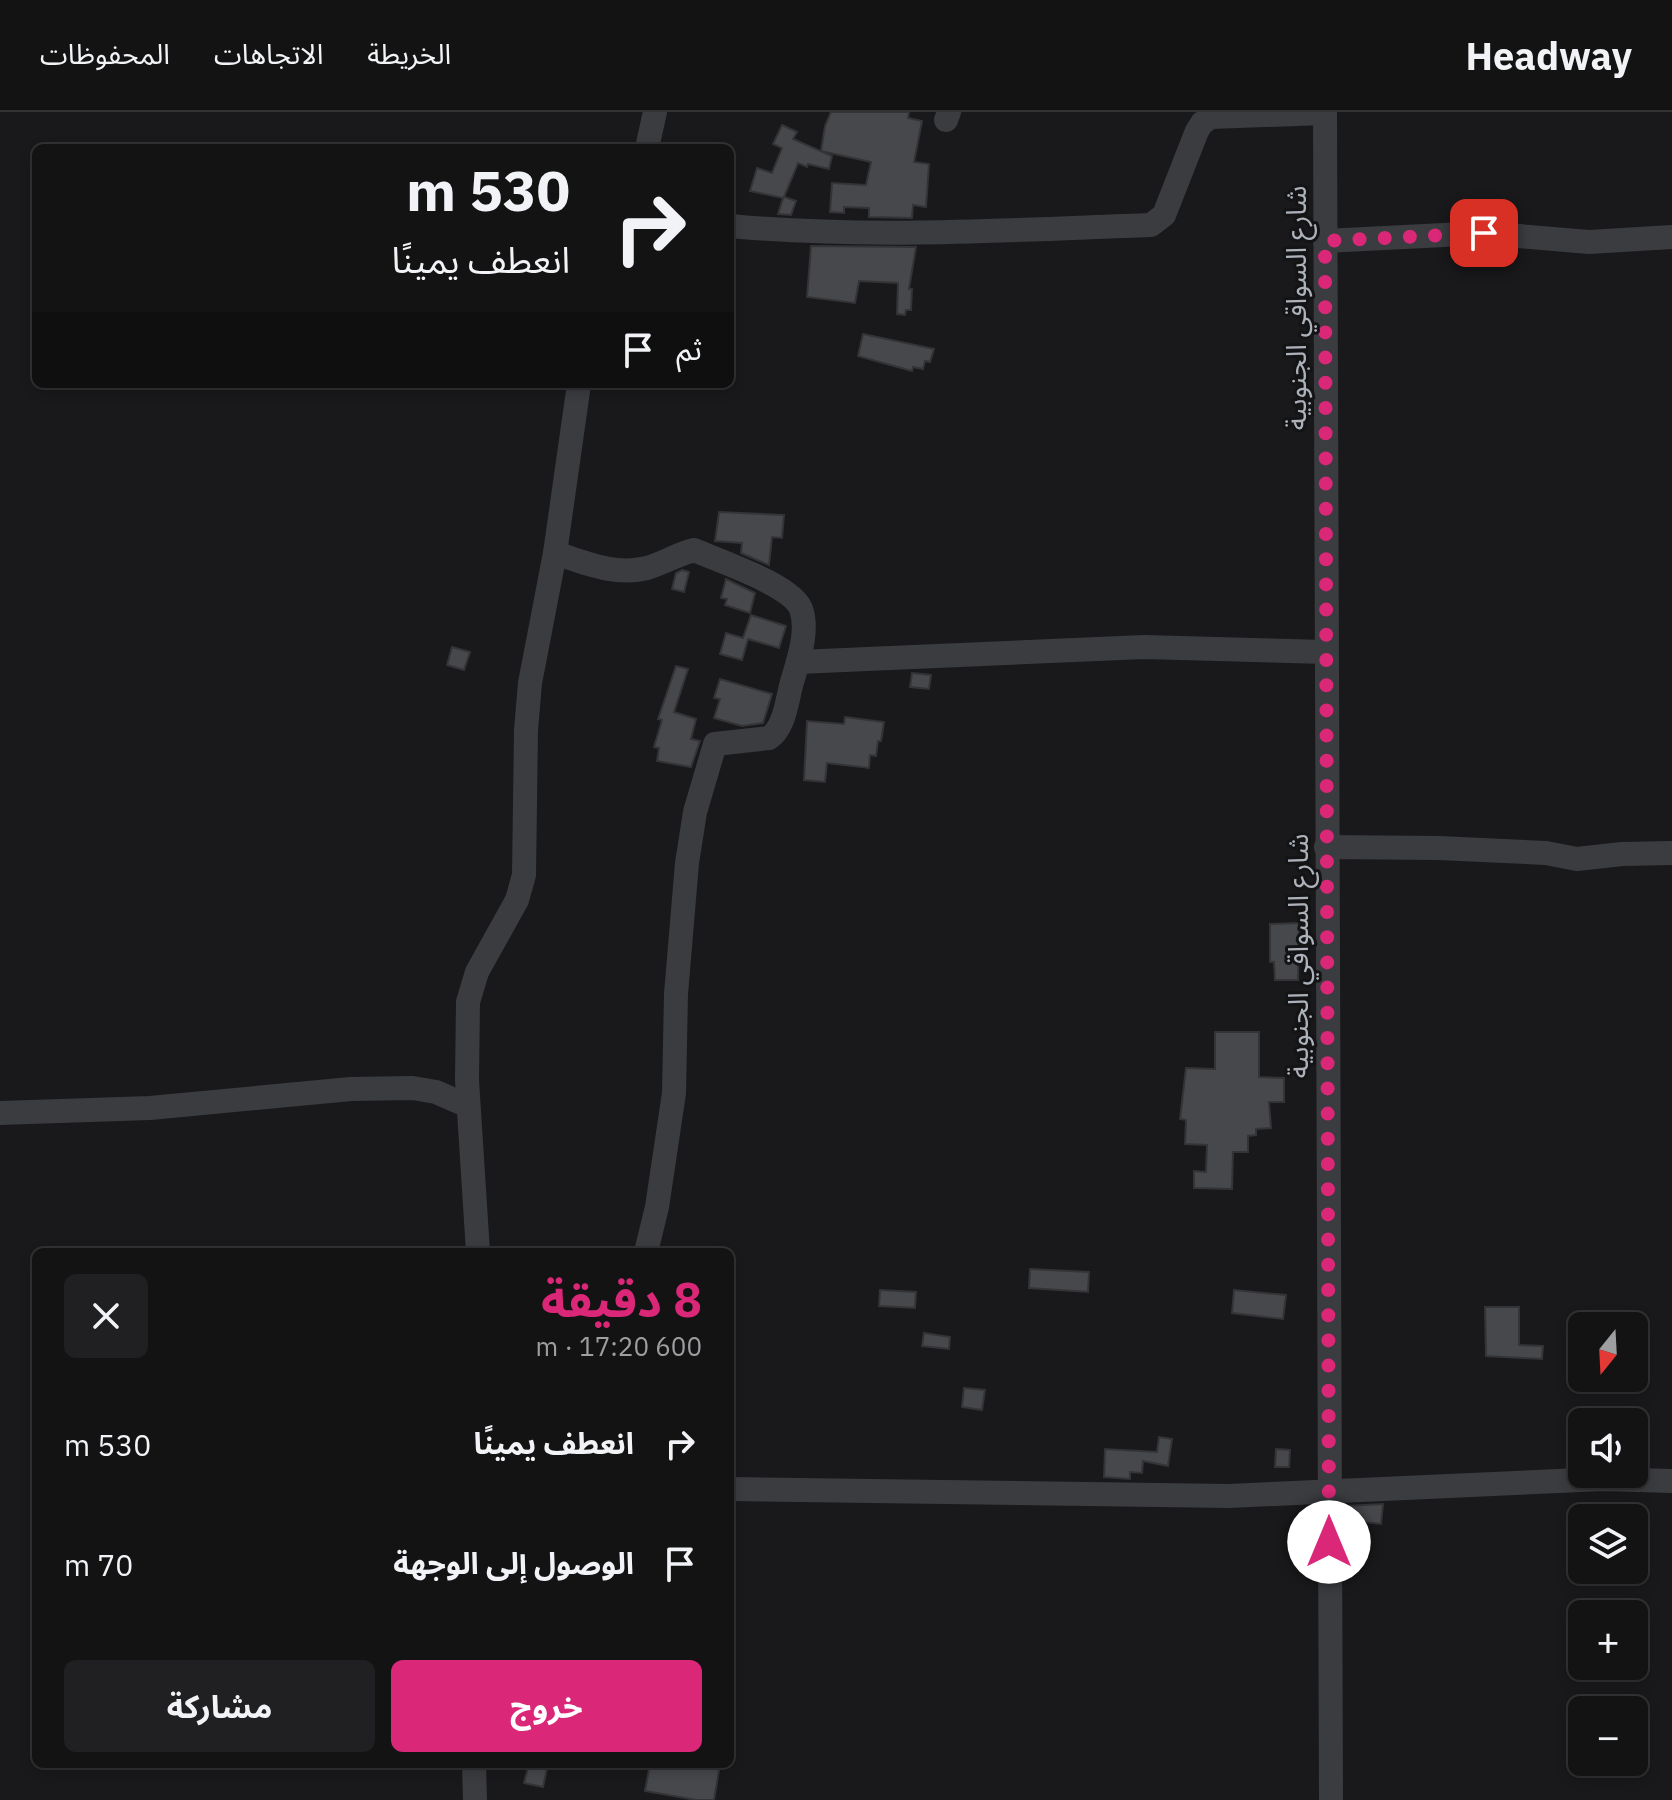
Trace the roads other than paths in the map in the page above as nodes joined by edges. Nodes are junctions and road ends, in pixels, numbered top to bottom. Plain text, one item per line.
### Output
1 (655, 112) edge
2 (1325, 113) edge
3 (648, 144) edge
4 (734, 226) edge
5 (1672, 237) edge
6 (1325, 241) junction
7 (578, 388) edge
8 (555, 553) junction
9 (1326, 652) junction
10 (798, 662) junction
11 (1326, 847) junction
12 (1672, 853) edge
13 (468, 1106) junction
14 (0, 1113) edge
15 (478, 1248) edge
16 (647, 1248) edge
17 (1672, 1481) edge
18 (734, 1489) edge
19 (1329, 1491) junction
20 (474, 1768) edge
21 (475, 1800) edge
22 (1331, 1800) edge

1 - 3 street
2 - 4 street
2 - 6 street, شارع السواقي الجنوبية
5 - 6 street
6 - 9 street, شارع السواقي الجنوبية
7 - 8 street
8 - 10 street
8 - 13 street
9 - 10 street
9 - 11 street, شارع السواقي الجنوبية
10 - 16 street
11 - 12 street
11 - 19 street, شارع السواقي الجنوبية
13 - 14 street
13 - 15 street
17 - 19 street
18 - 19 street
19 - 22 street, شارع السواقي الجنوبية
20 - 21 street

